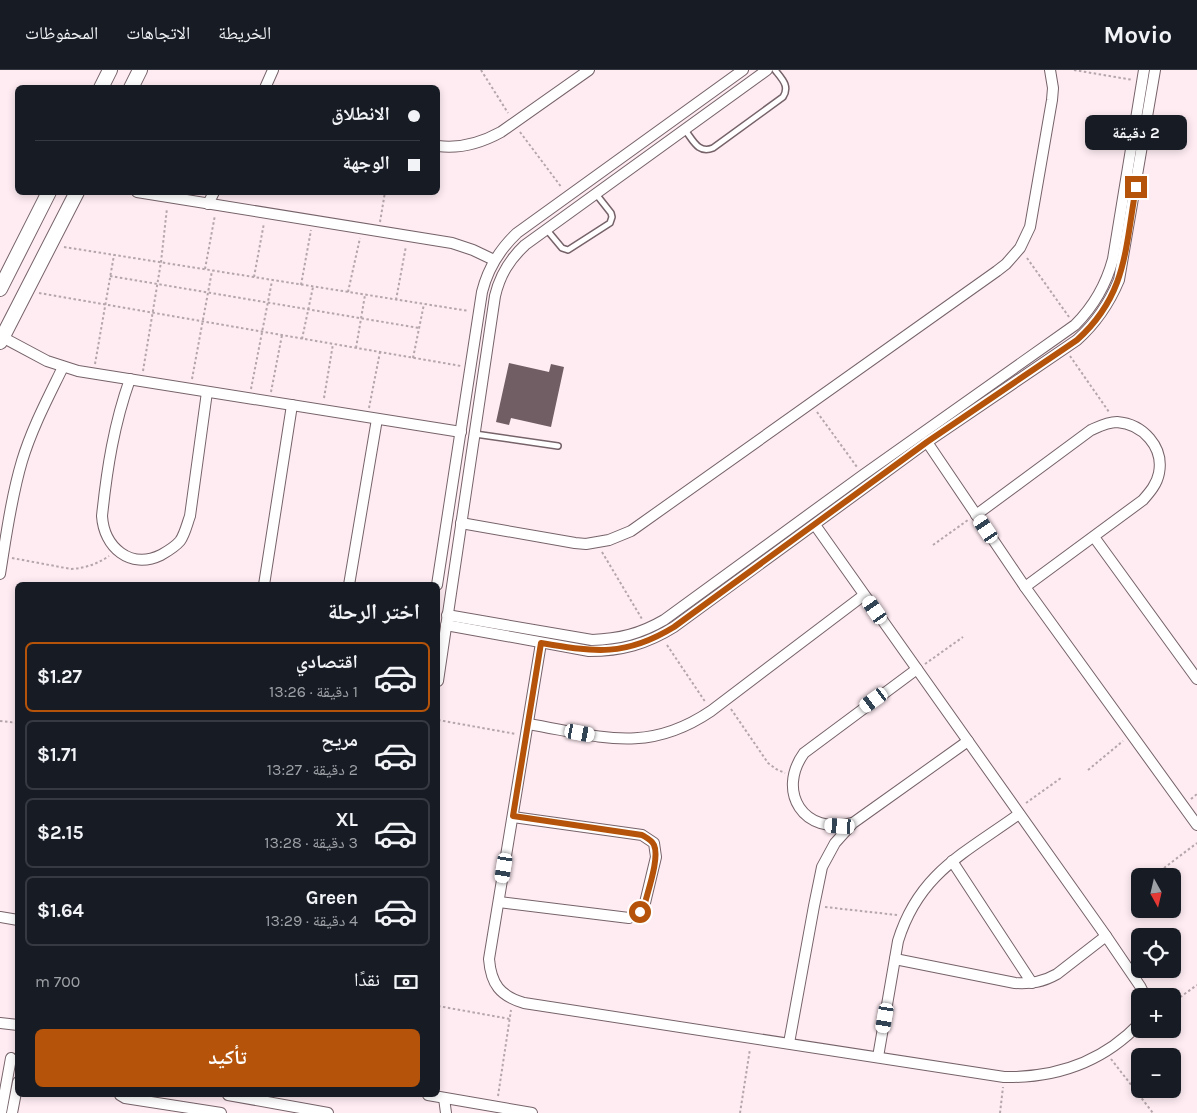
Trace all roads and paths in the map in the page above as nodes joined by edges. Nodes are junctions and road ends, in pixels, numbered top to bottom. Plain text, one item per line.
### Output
1 (110, 70) edge
2 (140, 70) edge
3 (273, 70) edge
4 (481, 70) edge
5 (589, 70) edge
6 (742, 70) edge
7 (767, 70) edge
8 (775, 70) edge
9 (1050, 70) edge
10 (1074, 70) edge
11 (1096, 70) edge
12 (1144, 70) edge
13 (1155, 70) edge
14 (1095, 74) junction
15 (1142, 82) junction
16 (102, 85) edge
17 (132, 85) edge
18 (266, 85) edge
19 (514, 123) junction
20 (685, 130) junction
21 (440, 146) edge
22 (596, 194) junction
23 (47, 195) edge
24 (75, 195) edge
25 (153, 195) edge
26 (214, 195) edge
27 (385, 195) edge
28 (568, 196) junction
29 (169, 198) junction
30 (212, 205) junction
31 (266, 214) junction
32 (312, 221) junction
33 (362, 229) junction
34 (547, 230) junction
35 (379, 232) junction
36 (408, 236) junction
37 (50, 245) junction
38 (1020, 248) junction
39 (114, 255) junction
40 (494, 260) junction
41 (161, 262) junction
42 (205, 269) junction
43 (212, 270) junction
44 (110, 276) junction
45 (254, 277) junction
46 (272, 280) junction
47 (157, 284) junction
48 (301, 285) junction
49 (313, 287) junction
50 (0, 289) edge
51 (26, 290) junction
52 (348, 292) junction
53 (208, 293) junction
54 (365, 295) junction
55 (396, 300) junction
56 (268, 302) junction
57 (105, 304) junction
58 (424, 304) junction
59 (308, 309) junction
60 (153, 312) junction
61 (479, 313) junction
62 (361, 318) junction
63 (203, 321) junction
64 (1074, 325) junction
65 (419, 328) junction
66 (262, 332) junction
67 (282, 335) junction
68 (302, 338) junction
69 (1, 339) edge
70 (333, 344) junction
71 (356, 348) junction
72 (1064, 348) junction
73 (380, 352) junction
74 (413, 358) junction
75 (63, 366) junction
76 (470, 368) junction
77 (93, 374) junction
78 (130, 380) junction
79 (141, 381) junction
80 (190, 389) junction
81 (207, 392) junction
82 (249, 398) junction
83 (269, 402) junction
84 (810, 403) junction
85 (292, 405) junction
86 (322, 410) junction
87 (372, 418) junction
88 (1116, 422) junction
89 (461, 432) junction
90 (474, 434) junction
91 (927, 442) junction
92 (558, 446) dead end
93 (863, 475) junction
94 (976, 515) junction
95 (461, 523) junction
96 (815, 525) junction
97 (1094, 536) junction
98 (597, 543) junction
99 (933, 545) dead end
100 (117, 550) junction
101 (3, 556) junction
102 (0, 574) edge
103 (264, 582) edge
104 (349, 582) edge
105 (437, 582) edge
106 (1025, 587) junction
107 (864, 595) junction
108 (447, 614) junction
109 (446, 626) junction
110 (648, 629) junction
111 (660, 635) junction
112 (963, 637) dead end
113 (541, 643) junction
114 (440, 667) edge
115 (917, 669) junction
116 (1197, 679) edge
117 (725, 700) junction
118 (711, 711) junction
119 (440, 720) edge
120 (0, 721) edge
121 (15, 723) edge
122 (528, 724) junction
123 (1131, 735) junction
124 (526, 736) junction
125 (968, 742) junction
126 (1088, 770) dead end
127 (792, 776) junction
128 (1061, 778) dead end
129 (1018, 812) junction
130 (513, 816) junction
131 (853, 822) junction
132 (1197, 825) edge
133 (1197, 843) edge
134 (952, 861) junction
135 (1164, 868) edge
136 (499, 902) junction
137 (814, 906) junction
138 (907, 916) junction
139 (0, 917) edge
140 (15, 920) edge
141 (1106, 936) junction
142 (895, 959) junction
143 (1032, 983) junction
144 (1197, 986) edge
145 (1141, 988) edge
146 (1181, 997) edge
147 (513, 1000) junction
148 (440, 1006) edge
149 (510, 1019) junction
150 (0, 1023) edge
151 (15, 1025) edge
152 (1131, 1030) edge
153 (752, 1038) junction
154 (789, 1044) junction
155 (1105, 1052) junction
156 (0, 1057) edge
157 (878, 1057) junction
158 (14, 1059) edge
159 (1004, 1077) junction
160 (15, 1097) edge
161 (123, 1097) edge
162 (239, 1097) edge
163 (439, 1097) edge
164 (444, 1098) junction
165 (496, 1107) junction
166 (481, 1109) edge
167 (1, 1113) edge
168 (12, 1113) edge
169 (221, 1113) edge
170 (328, 1113) edge
171 (446, 1113) edge
172 (532, 1113) edge
173 (740, 1113) edge
174 (1000, 1113) edge
175 (1153, 1113) edge

1 - 16 street
2 - 17 street
3 - 18 street
4 - 19 path
5 - 19 street
6 - 28 street
7 - 20 street
8 - 20 lane
9 - 38 street
10 - 14 path
11 - 14 path
12 - 15 street
13 - 72 street
14 - 15 path
15 - 64 street
19 - 21 street
19 - 28 path
20 - 22 street
22 - 34 street
22 - 34 lane
23 - 50 street
24 - 37 street
25 - 29 street
26 - 30 street
27 - 35 path
28 - 40 street
29 - 30 street
29 - 41 path
30 - 31 street
30 - 42 path
31 - 32 street
31 - 45 path
32 - 33 street
32 - 48 path
33 - 35 street
33 - 52 path
34 - 90 street
35 - 36 street
36 - 40 street
36 - 55 path
37 - 39 path
37 - 51 street
38 - 64 path
38 - 84 street
39 - 41 path
39 - 44 path
40 - 61 street
41 - 42 path
41 - 47 path
42 - 43 path
43 - 45 path
43 - 53 path
44 - 47 path
44 - 57 path
45 - 46 path
46 - 48 path
46 - 56 path
47 - 53 path
47 - 60 path
48 - 49 path
49 - 52 path
49 - 59 path
51 - 57 path
51 - 69 street
52 - 54 path
53 - 56 path
53 - 63 path
54 - 55 path
54 - 62 path
55 - 58 path
56 - 59 path
56 - 66 path
57 - 60 path
57 - 77 path
58 - 61 path
58 - 65 path
59 - 62 path
59 - 68 path
60 - 63 path
60 - 79 path
61 - 76 street
62 - 65 path
62 - 71 path
63 - 66 path
63 - 80 path
64 - 93 street
65 - 74 path
66 - 67 path
66 - 82 path
67 - 68 path
67 - 83 path
68 - 70 path
69 - 75 street
70 - 71 path
70 - 86 path
71 - 73 path
72 - 88 path
72 - 91 street
73 - 74 path
73 - 87 path
74 - 76 path
75 - 77 street
75 - 101 street
76 - 89 street
77 - 78 street
78 - 79 street
78 - 100 street
79 - 80 street
80 - 81 street
81 - 82 street
81 - 100 street
82 - 83 street
83 - 85 street
84 - 93 path
84 - 98 street
85 - 86 street
85 - 103 street
86 - 87 street
87 - 89 street
87 - 104 street
88 - 94 street
88 - 97 street
89 - 105 street
90 - 92 lane
90 - 95 street
91 - 94 street
91 - 96 street
93 - 110 street
94 - 99 path
94 - 106 street
95 - 98 street
95 - 108 street
96 - 107 street
96 - 111 street
97 - 106 street
97 - 116 street
98 - 110 path
100 - 101 path
101 - 102 street
106 - 123 street
107 - 115 street
107 - 117 street
108 - 109 street
108 - 110 street
109 - 113 street
109 - 114 street
111 - 113 street
111 - 118 path
112 - 115 path
113 - 122 street
115 - 125 street
115 - 127 street
117 - 118 street
117 - 127 path
118 - 122 street
119 - 124 path
120 - 121 path
122 - 124 street
123 - 126 path
123 - 132 street
124 - 130 street
125 - 129 street
125 - 131 street
127 - 131 street
128 - 129 path
129 - 134 street
129 - 141 street
130 - 136 street
130 - 136 street
131 - 137 street
133 - 135 path
134 - 138 street
134 - 143 street
136 - 147 street
137 - 138 path
137 - 154 street
138 - 142 street
139 - 140 street
141 - 143 street
141 - 145 street
142 - 143 street
142 - 157 street
144 - 146 path
147 - 149 path
147 - 153 street
148 - 149 path
149 - 165 path
150 - 151 street
152 - 155 street
153 - 154 street
153 - 173 path
154 - 157 street
155 - 159 street
155 - 175 path
156 - 158 street
157 - 159 street
158 - 167 street
159 - 174 path
160 - 168 street
161 - 169 street
162 - 170 street
163 - 164 street
164 - 166 street
164 - 171 street
165 - 166 street
165 - 172 street

